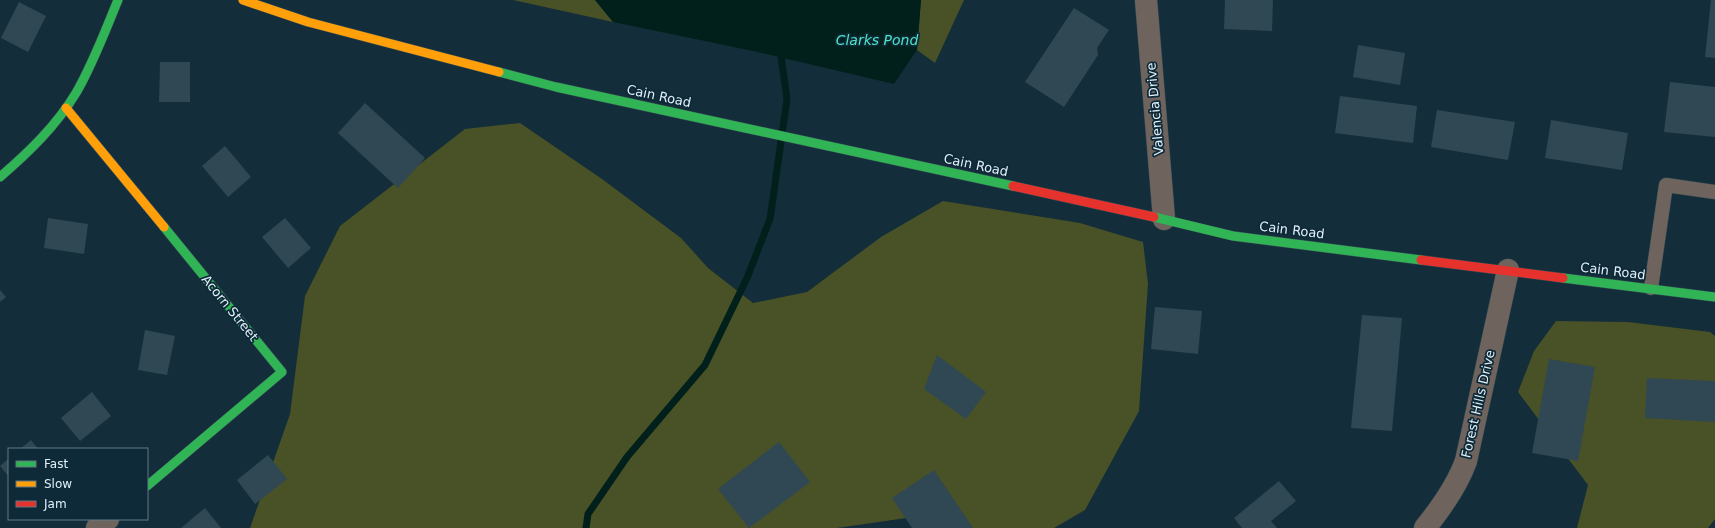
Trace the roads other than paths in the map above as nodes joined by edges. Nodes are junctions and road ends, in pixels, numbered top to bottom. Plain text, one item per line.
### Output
1 (118, 0) edge
2 (243, 0) edge
3 (1146, 0) edge
4 (66, 108) junction
5 (0, 177) edge
6 (1715, 192) edge
7 (1164, 219) junction
8 (1508, 270) junction
9 (1651, 288) junction
10 (1715, 296) edge
11 (148, 485) edge
12 (107, 520) edge
13 (97, 528) edge
14 (1425, 528) edge

1 - 4 main road
2 - 7 main road, Cain Road
3 - 7 street, Valencia Drive
4 - 5 main road
4 - 11 main road, Acorn Street
6 - 9 lane
7 - 8 main road, Cain Road
8 - 9 main road, Cain Road
8 - 14 street, Forest Hills Drive
9 - 10 main road, Cain Road
12 - 13 street

